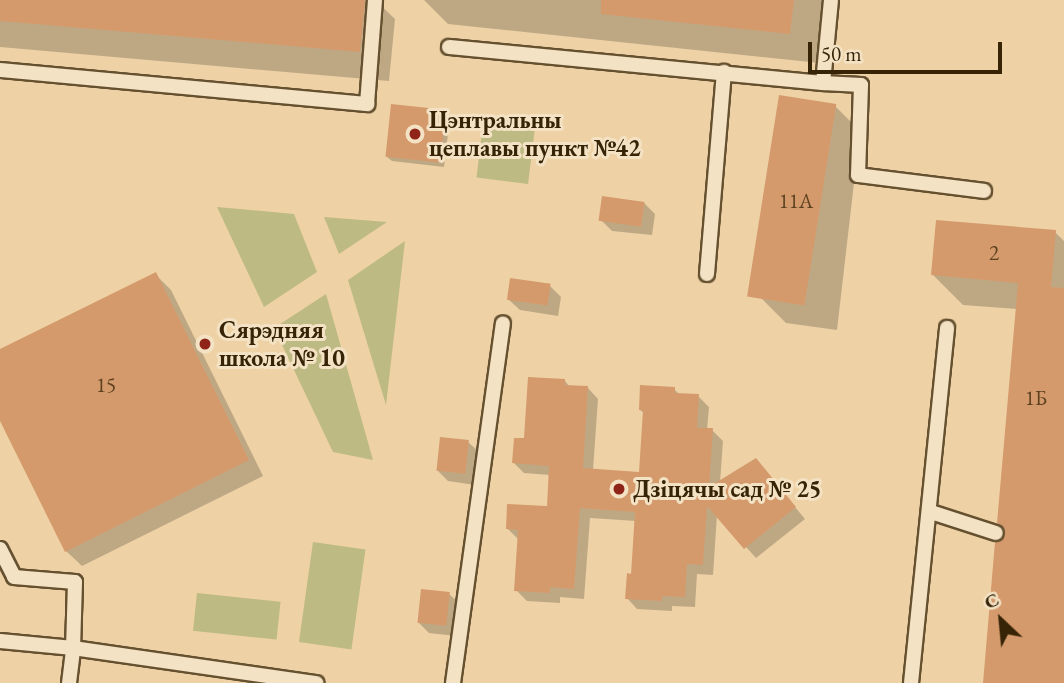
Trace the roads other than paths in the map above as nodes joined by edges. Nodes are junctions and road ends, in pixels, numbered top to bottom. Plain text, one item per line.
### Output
1 (375, 0) edge
2 (831, 0) edge
3 (449, 47) dead end
4 (0, 69) edge
5 (724, 72) junction
6 (823, 83) junction
7 (984, 191) dead end
8 (707, 274) dead end
9 (503, 323) dead end
10 (947, 328) dead end
11 (930, 512) junction
12 (996, 533) dead end
13 (0, 549) edge
14 (0, 641) edge
15 (73, 648) junction
16 (69, 683) edge
17 (317, 683) edge
18 (453, 683) edge
19 (911, 683) edge

1 - 4 lane
2 - 6 lane
3 - 5 lane
5 - 6 lane
5 - 8 lane
6 - 7 lane
9 - 18 lane
10 - 11 lane
11 - 12 lane
11 - 19 lane
13 - 15 lane
14 - 15 lane
15 - 16 lane
15 - 17 lane

